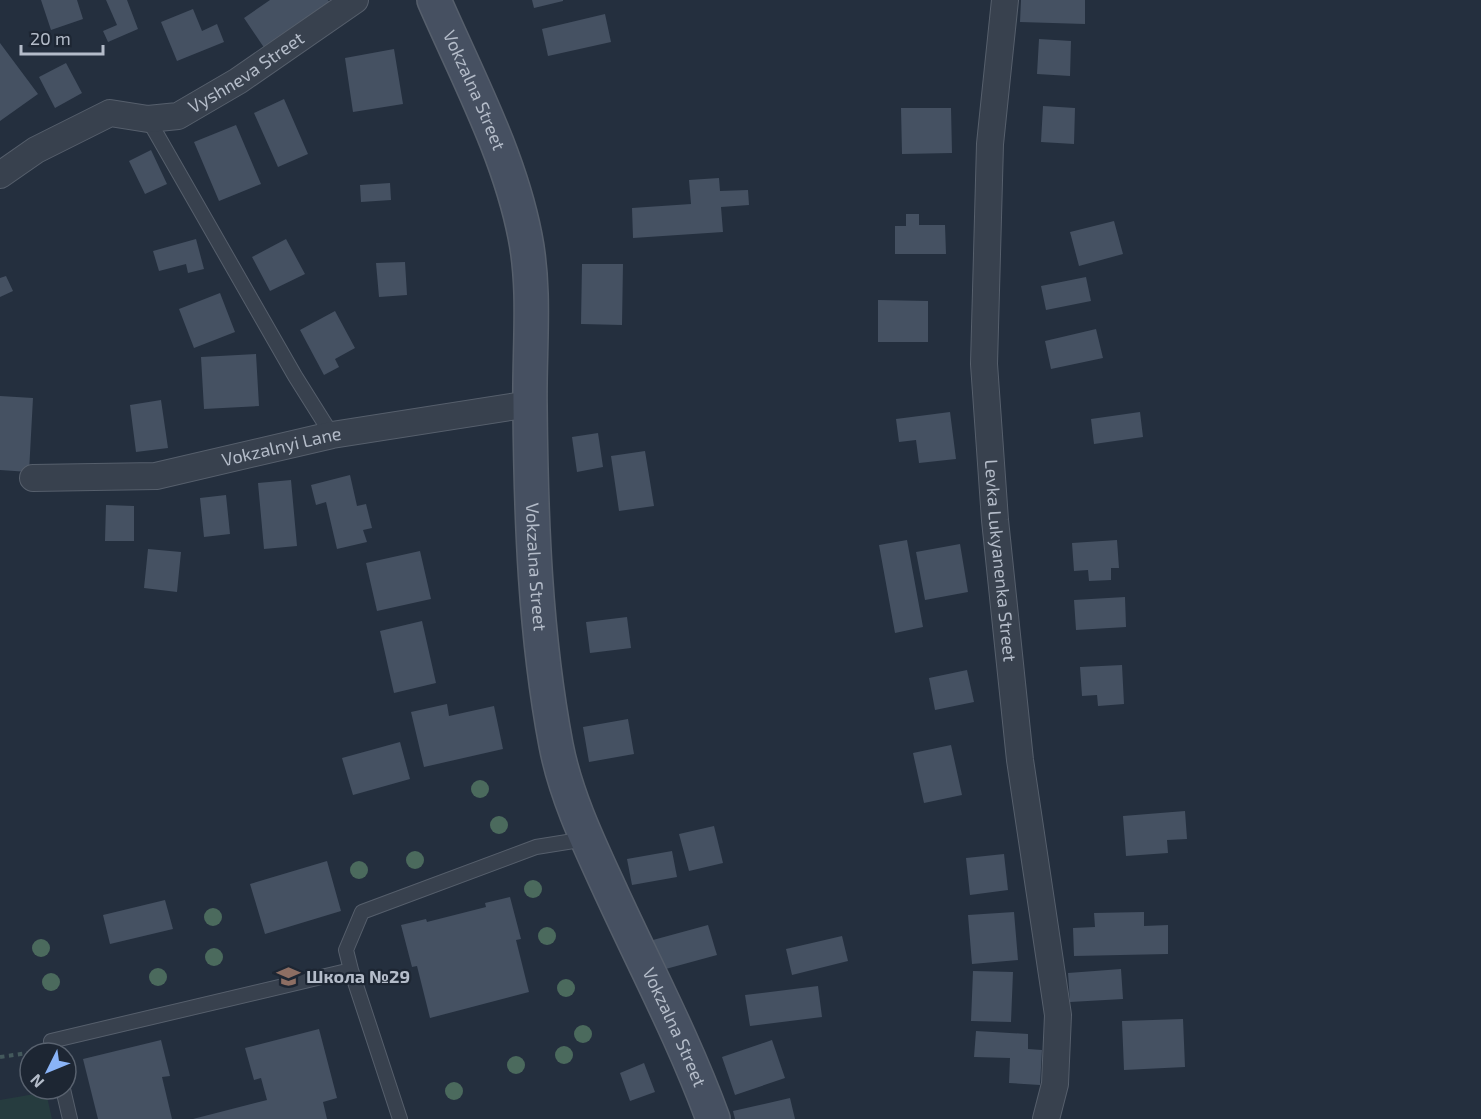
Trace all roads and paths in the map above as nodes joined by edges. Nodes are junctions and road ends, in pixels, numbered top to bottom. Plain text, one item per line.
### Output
1 (355, 0) edge
2 (434, 0) edge
3 (1005, 0) edge
4 (148, 119) junction
5 (0, 176) edge
6 (530, 404) junction
7 (332, 435) junction
8 (33, 478) dead end
9 (586, 839) junction
10 (351, 970) junction
11 (51, 1041) edge
12 (18, 1055) edge
13 (0, 1057) edge
14 (66, 1101) edge
15 (70, 1119) edge
16 (400, 1119) edge
17 (712, 1119) edge
18 (1046, 1119) edge

1 - 4 street, Vyshneva Street
2 - 6 street, Vokzalna Street
3 - 18 street, Levka Lukyanenka Street
4 - 5 street, Vyshneva Street
4 - 7 lane
6 - 7 street, Vokzalnyi Lane
6 - 9 street, Vokzalna Street
7 - 8 street, Vokzalnyi Lane
9 - 10 lane
9 - 17 street, Vokzalna Street
10 - 11 lane
10 - 16 lane
12 - 13 path
14 - 15 lane

